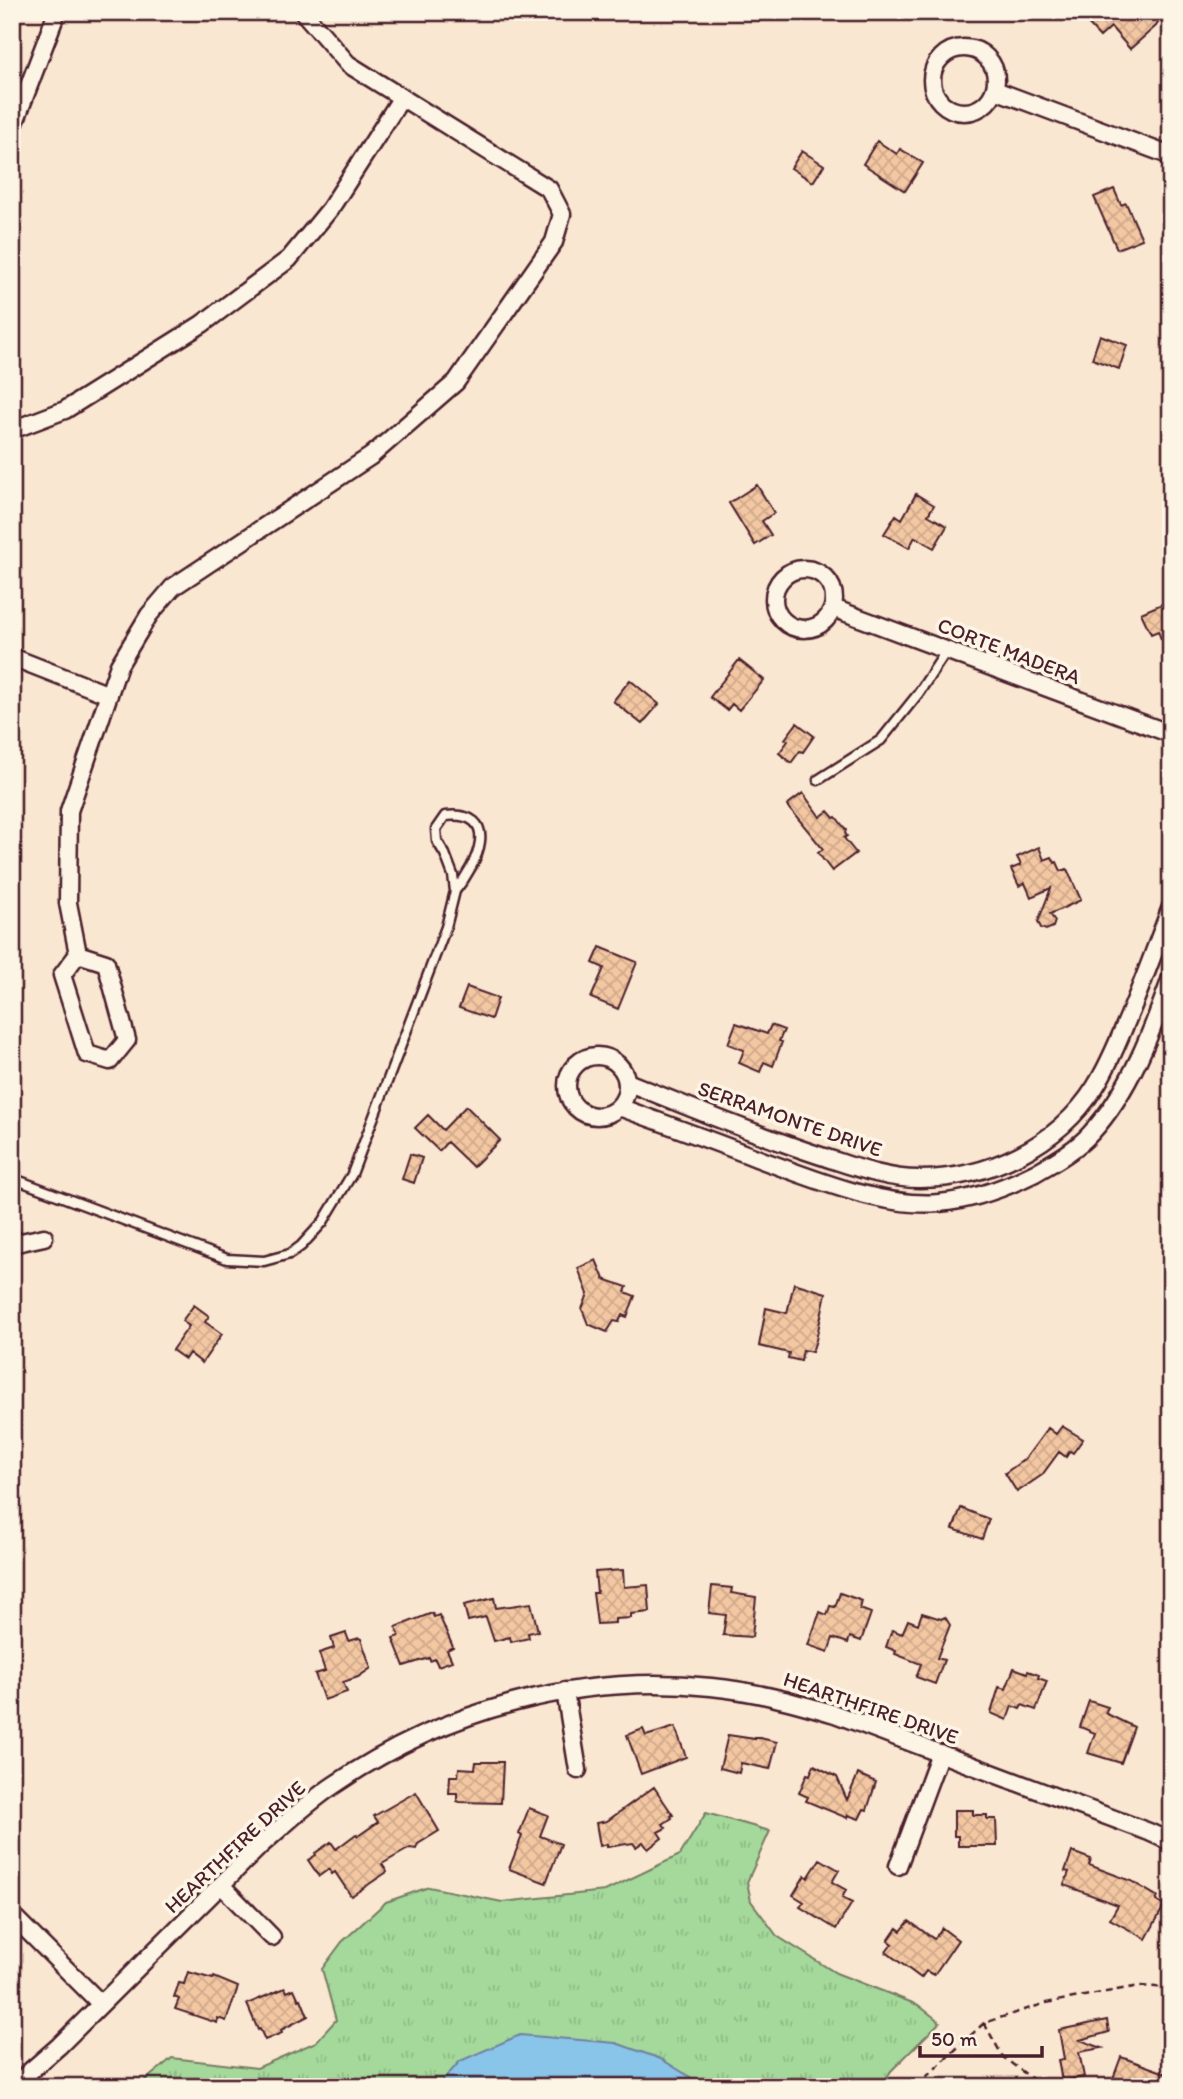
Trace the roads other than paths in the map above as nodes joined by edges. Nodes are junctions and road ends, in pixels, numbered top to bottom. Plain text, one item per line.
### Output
1 (57, 12) edge
2 (303, 12) edge
3 (995, 90) junction
4 (402, 97) junction
5 (12, 130) edge
6 (1171, 156) edge
7 (12, 427) edge
8 (833, 608) dead end
9 (947, 650) junction
10 (12, 657) edge
11 (109, 695) junction
12 (1171, 734) edge
13 (818, 780) dead end
14 (455, 891) junction
15 (1171, 906) edge
16 (78, 954) junction
17 (1171, 978) edge
18 (1138, 995) junction
19 (1161, 1005) junction
20 (627, 1082) junction
21 (619, 1107) junction
22 (782, 1143) junction
23 (775, 1165) junction
24 (985, 1168) junction
25 (12, 1178) edge
26 (991, 1191) junction
27 (44, 1237) dead end
28 (12, 1244) edge
29 (565, 1691) junction
30 (940, 1753) junction
31 (578, 1770) dead end
32 (1171, 1842) edge
33 (898, 1866) dead end
34 (221, 1885) junction
35 (12, 1915) edge
36 (272, 1937) dead end
37 (101, 2004) junction
38 (12, 2087) edge

1 - 5 street
2 - 4 street
3 - 3 street
3 - 6 street
4 - 7 street
4 - 11 street
8 - 9 street, CORTE MADERA
9 - 12 street, CORTE MADERA
9 - 13 lane
10 - 11 street
11 - 16 street
14 - 14 lane
14 - 25 lane
15 - 18 street, SERRAMONTE DRIVE
16 - 16 street
17 - 19 street
18 - 19 street
18 - 24 street, SERRAMONTE DRIVE
19 - 26 street
20 - 21 street
20 - 21 street, SERRAMONTE DRIVE
20 - 22 street, SERRAMONTE DRIVE
21 - 23 street
22 - 23 street
22 - 24 street, SERRAMONTE DRIVE
23 - 26 street
24 - 26 street
27 - 28 street
29 - 30 street, HEARTHFIRE DRIVE
29 - 31 street
29 - 34 street, HEARTHFIRE DRIVE
30 - 32 street, HEARTHFIRE DRIVE
30 - 33 street
34 - 36 street
34 - 37 street, HEARTHFIRE DRIVE
35 - 37 street
37 - 38 street, HEARTHFIRE DRIVE

